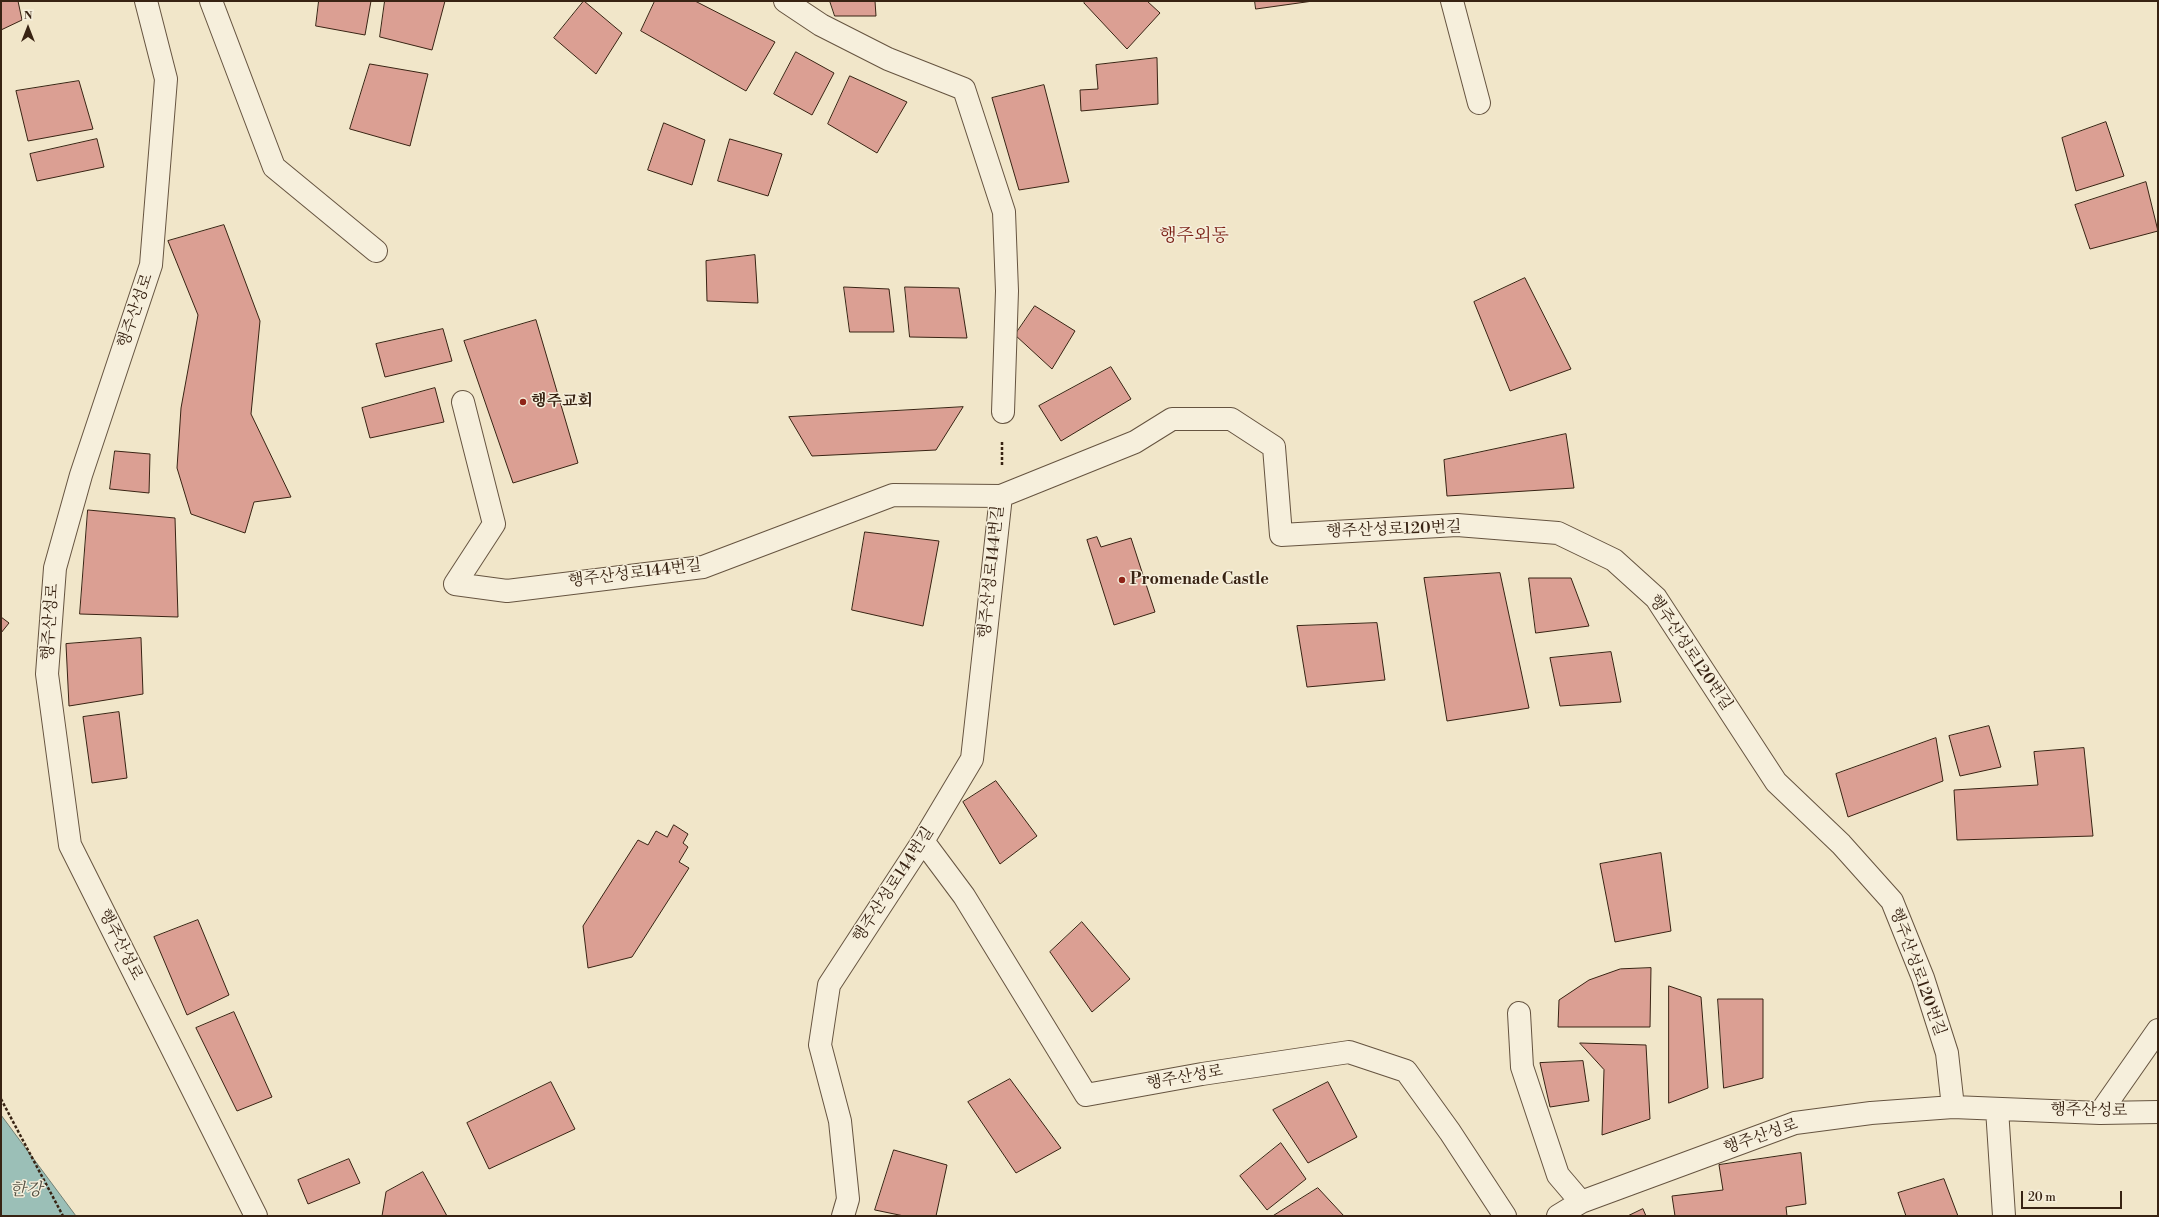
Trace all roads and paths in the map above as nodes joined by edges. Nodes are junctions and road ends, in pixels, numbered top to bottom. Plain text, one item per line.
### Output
1 (146, 1) edge
2 (211, 1) edge
3 (785, 1) edge
4 (1452, 1) edge
5 (1478, 103) dead end
6 (376, 252) dead end
7 (463, 402) dead end
8 (1003, 412) joint
9 (1001, 496) junction
10 (923, 841) junction
11 (1519, 1013) dead end
12 (2158, 1030) edge
13 (1, 1099) edge
14 (1953, 1107) junction
15 (1997, 1109) junction
16 (2158, 1112) edge
17 (2100, 1113) junction
18 (1581, 1202) junction
19 (63, 1216) edge
20 (256, 1216) edge
21 (843, 1216) edge
22 (1505, 1216) edge
23 (1558, 1216) edge
24 (2004, 1216) edge

1 - 20 street, 행주산성로
2 - 6 street
3 - 8 street
4 - 5 street
7 - 9 street, 행주산성로144번길
8 - 9 path
9 - 10 street, 행주산성로144번길
9 - 14 street, 행주산성로120번길
10 - 21 street, 행주산성로144번길
10 - 22 street, 행주산성로
11 - 18 street
12 - 17 street
13 - 19 path
14 - 15 street, 행주산성로
14 - 18 street, 행주산성로
15 - 17 street, 행주산성로
15 - 24 street
16 - 17 street, 행주산성로
18 - 23 street, 행주산성로

